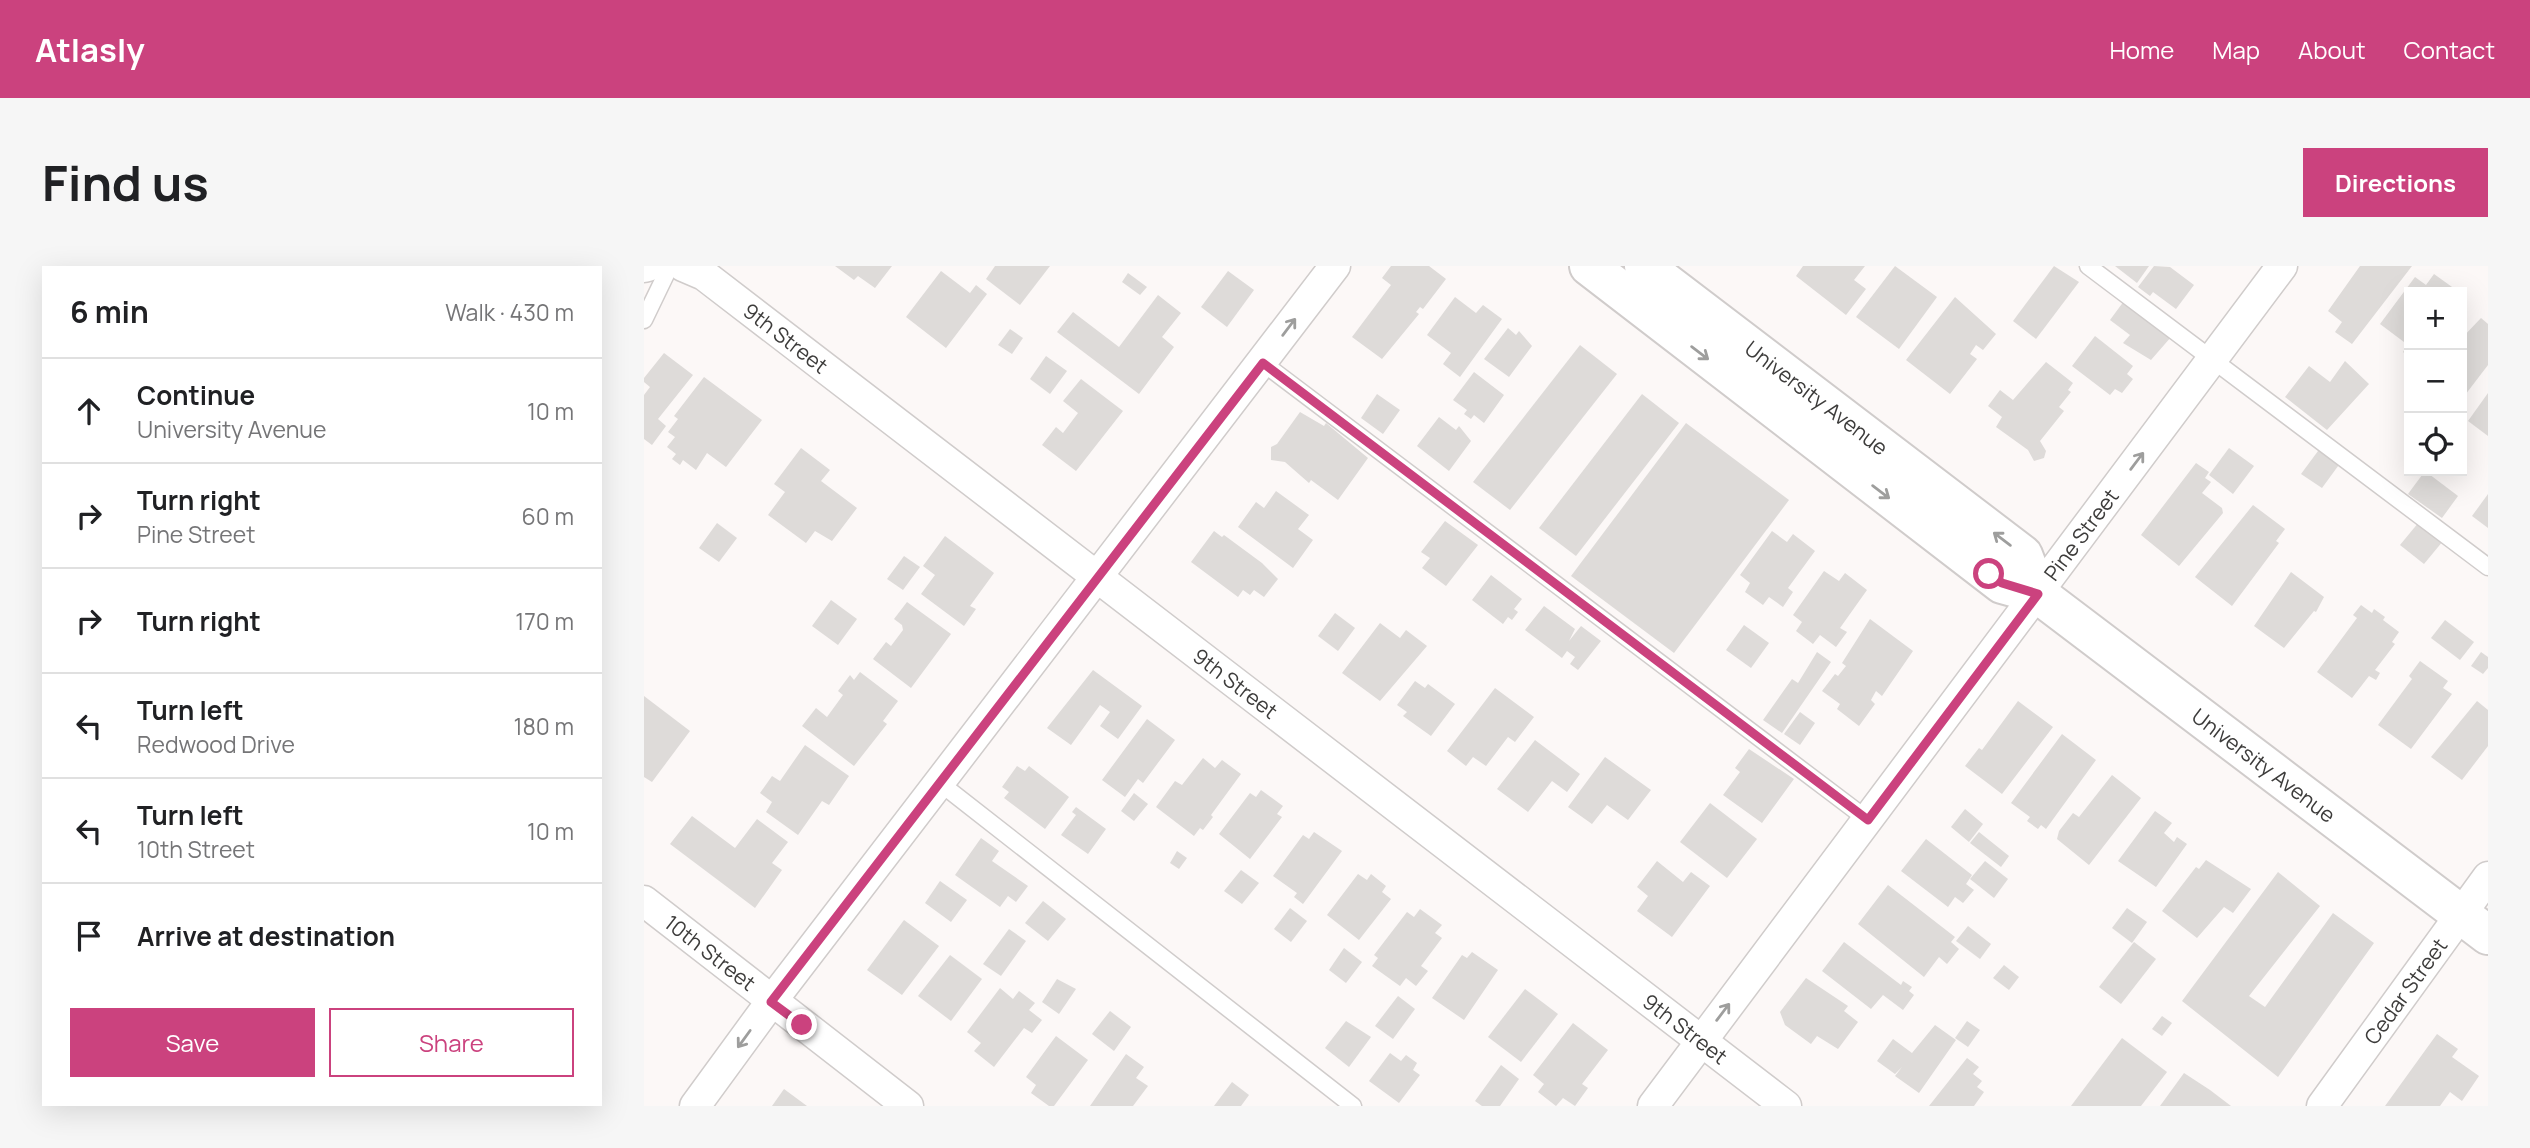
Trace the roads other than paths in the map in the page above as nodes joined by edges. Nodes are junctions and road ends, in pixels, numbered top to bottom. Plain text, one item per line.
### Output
1 (670, 266) edge
2 (683, 266) edge
3 (1335, 266) edge
4 (1568, 266) edge
5 (1589, 266) edge
6 (1644, 266) edge
7 (2088, 266) edge
8 (2282, 266) edge
9 (644, 320) edge
10 (1660, 322) junction
11 (2213, 360) junction
12 (1263, 363) junction
13 (2488, 567) edge
14 (1100, 577) junction
15 (2038, 594) junction
16 (940, 783) junction
17 (1868, 820) junction
18 (2488, 877) edge
19 (644, 901) edge
20 (2474, 924) edge
21 (771, 1002) junction
22 (1701, 1042) junction
23 (695, 1106) edge
24 (908, 1106) edge
25 (1353, 1106) edge
26 (1653, 1106) edge
27 (1786, 1106) edge
28 (2322, 1106) edge

1 - 9 lane
2 - 14 street, 9th Street
12 -> 3 street
4 - 10 street, University Avenue
5 - 10 main road, University Avenue
15 -> 6 main road, University Avenue
7 - 11 lane
8 - 11 street, Pine Street
10 -> 15 main road, University Avenue
11 - 13 lane
15 -> 11 street, Pine Street
12 - 14 street
12 - 17 lane
14 - 16 street
14 - 22 street, 9th Street
15 - 17 street, Pine Street
15 - 20 main road, University Avenue
16 - 21 street
16 - 25 lane
22 -> 17 street, Pine Street
18 - 20 street, Cedar Street
19 - 21 street, 10th Street
20 - 28 street, Cedar Street
21 -> 23 street
21 - 24 street, 10th Street
22 - 26 street, Pine Street
22 - 27 street, 9th Street

